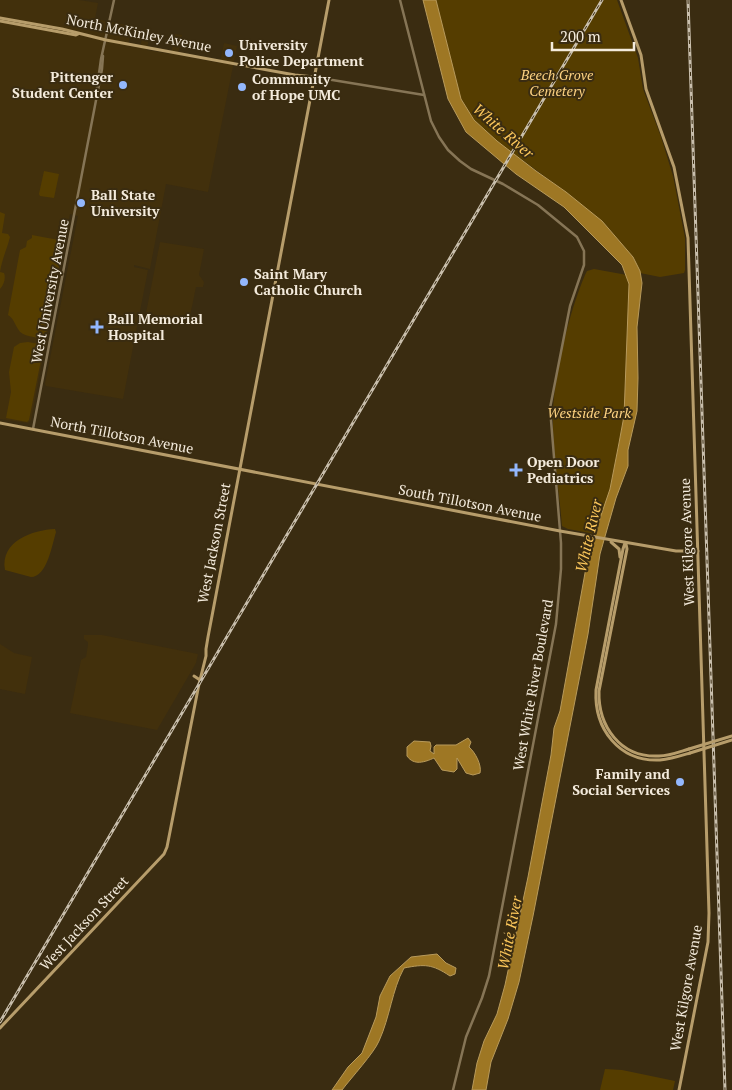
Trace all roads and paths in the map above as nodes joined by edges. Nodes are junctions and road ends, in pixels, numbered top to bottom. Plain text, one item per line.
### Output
1 (114, 0) edge
2 (329, 0) edge
3 (400, 0) edge
4 (620, 0) edge
5 (0, 20) edge
6 (106, 40) junction
7 (314, 77) junction
8 (424, 95) junction
9 (0, 422) edge
10 (34, 429) junction
11 (239, 470) junction
12 (560, 531) junction
13 (614, 542) junction
14 (626, 543) junction
15 (698, 551) junction
16 (621, 561) junction
17 (194, 676) dead end
18 (200, 680) junction
19 (732, 738) edge
20 (690, 751) junction
21 (0, 1028) edge
22 (453, 1090) edge
23 (679, 1090) edge

1 - 6 street, West University Avenue
2 - 7 main road, West Jackson Street
3 - 8 street, West White River Boulevard
4 - 15 main road, West Kilgore Avenue
5 - 6 main road, North McKinley Avenue
6 - 7 main road, North McKinley Avenue
6 - 10 street, West University Avenue
7 - 8 street
7 - 11 main road, West Jackson Street
8 - 12 street, West White River Boulevard
9 - 10 main road, North Tillotson Avenue
10 - 11 main road, North Tillotson Avenue
11 - 12 main road, South Tillotson Avenue
11 - 18 main road, West Jackson Street
12 - 13 main road, South Tillotson Avenue
12 - 22 street, West White River Boulevard
13 - 14 main road
13 - 16 main road
14 - 15 main road
14 - 16 main road
14 - 20 main road
15 - 23 main road, West Kilgore Avenue
16 - 20 main road
17 - 18 main road
18 - 21 main road, West Jackson Street
19 - 20 main road, bridge

